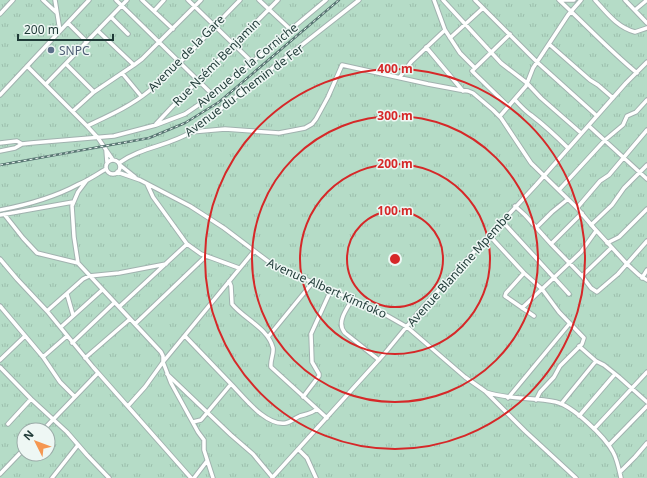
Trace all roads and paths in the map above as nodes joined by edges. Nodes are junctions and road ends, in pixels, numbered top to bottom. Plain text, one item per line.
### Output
1 (13, 0) edge
2 (43, 0) edge
3 (56, 0) edge
4 (89, 0) edge
5 (116, 0) edge
6 (127, 0) edge
7 (142, 0) edge
8 (164, 0) edge
9 (188, 0) edge
10 (201, 0) edge
11 (240, 0) edge
12 (259, 0) edge
13 (278, 0) edge
14 (326, 0) edge
15 (359, 0) edge
16 (434, 0) edge
17 (443, 0) edge
18 (475, 0) edge
19 (574, 0) edge
20 (581, 0) edge
21 (595, 0) edge
22 (625, 0) edge
23 (647, 0) edge
24 (122, 6) junction
25 (194, 7) junction
26 (483, 8) junction
27 (269, 10) junction
28 (635, 10) junction
29 (154, 11) junction
30 (572, 11) junction
31 (0, 14) edge
32 (57, 14) junction
33 (111, 17) junction
34 (68, 23) junction
35 (647, 23) edge
36 (465, 24) junction
37 (215, 26) junction
38 (647, 28) edge
39 (173, 29) junction
40 (290, 29) junction
41 (60, 30) junction
42 (445, 30) junction
43 (98, 31) junction
44 (128, 34) dead end
45 (510, 34) junction
46 (450, 38) junction
47 (87, 42) junction
48 (160, 43) junction
49 (234, 44) junction
50 (549, 44) junction
51 (426, 47) junction
52 (492, 53) junction
53 (179, 62) junction
54 (252, 62) junction
55 (537, 62) junction
56 (647, 62) edge
57 (66, 64) junction
58 (27, 66) junction
59 (134, 66) junction
60 (475, 68) junction
61 (122, 73) junction
62 (636, 73) junction
63 (400, 77) junction
64 (199, 81) junction
65 (528, 83) junction
66 (46, 84) junction
67 (464, 91) junction
68 (94, 92) junction
69 (0, 95) edge
70 (213, 95) junction
71 (142, 96) junction
72 (613, 98) junction
73 (515, 100) junction
74 (647, 100) edge
75 (509, 107) junction
76 (73, 111) junction
77 (500, 116) junction
78 (597, 116) junction
79 (156, 125) junction
80 (87, 126) junction
81 (589, 126) junction
82 (647, 130) edge
83 (191, 132) junction
84 (581, 133) junction
85 (98, 138) junction
86 (605, 140) junction
87 (0, 143) edge
88 (22, 144) junction
89 (106, 148) junction
90 (568, 148) junction
91 (0, 151) edge
92 (623, 158) junction
93 (113, 160) junction
94 (107, 162) junction
95 (119, 164) junction
96 (647, 165) edge
97 (106, 169) junction
98 (117, 172) junction
99 (639, 173) junction
100 (545, 175) junction
101 (138, 179) junction
102 (647, 179) edge
103 (86, 180) junction
104 (147, 184) junction
105 (559, 190) junction
106 (568, 199) junction
107 (73, 202) junction
108 (515, 206) junction
109 (577, 208) junction
110 (647, 209) edge
111 (0, 210) edge
112 (582, 213) junction
113 (2, 215) edge
114 (502, 221) junction
115 (591, 225) junction
116 (536, 228) junction
117 (596, 231) junction
118 (489, 235) junction
119 (647, 241) edge
120 (607, 243) junction
121 (187, 244) junction
122 (551, 244) junction
123 (611, 248) junction
124 (254, 251) junction
125 (206, 256) junction
126 (0, 259) edge
127 (78, 263) junction
128 (569, 263) junction
129 (166, 264) junction
130 (627, 264) junction
131 (239, 268) junction
132 (647, 270) edge
133 (524, 273) junction
134 (89, 276) junction
135 (582, 276) junction
136 (554, 278) junction
137 (642, 278) junction
138 (647, 280) edge
139 (229, 281) junction
140 (314, 282) junction
141 (542, 289) junction
142 (102, 290) junction
143 (331, 290) junction
144 (67, 294) junction
145 (569, 294) dead end
146 (352, 300) junction
147 (114, 303) junction
148 (0, 306) edge
149 (119, 307) junction
150 (522, 308) junction
151 (48, 311) junction
152 (73, 315) junction
153 (534, 316) dead end
154 (130, 319) junction
155 (570, 323) junction
156 (135, 324) junction
157 (407, 326) junction
158 (61, 328) junction
159 (25, 336) junction
160 (67, 336) junction
161 (185, 336) junction
162 (268, 337) junction
163 (72, 343) junction
164 (579, 346) junction
165 (42, 357) junction
166 (85, 358) junction
167 (0, 360) edge
168 (379, 360) junction
169 (596, 361) junction
170 (163, 362) junction
171 (0, 367) edge
172 (647, 372) edge
173 (98, 373) junction
174 (167, 373) junction
175 (615, 374) junction
176 (231, 384) junction
177 (632, 389) junction
178 (485, 391) junction
179 (74, 396) junction
180 (303, 397) junction
181 (508, 398) junction
182 (32, 399) junction
183 (536, 400) junction
184 (647, 402) edge
185 (561, 404) junction
186 (128, 406) junction
187 (647, 406) edge
188 (317, 409) junction
189 (207, 411) junction
190 (579, 416) junction
191 (327, 418) junction
192 (54, 419) junction
193 (51, 422) edge
194 (193, 422) junction
195 (8, 424) dead end
196 (594, 429) junction
197 (647, 443) edge
198 (78, 445) junction
199 (609, 445) junction
200 (298, 448) junction
201 (16, 457) edge
202 (207, 461) junction
203 (58, 472) junction
204 (620, 472) junction
205 (0, 474) edge
206 (52, 478) edge
207 (57, 478) edge
208 (110, 478) edge
209 (193, 478) edge
210 (213, 478) edge
211 (272, 478) edge
212 (316, 478) edge
213 (576, 478) edge
214 (621, 478) edge

1 - 31 street
2 - 32 street
3 - 32 street
4 - 34 street
5 - 24 street
6 - 24 street
7 - 29 street
8 - 29 street
9 - 25 street
10 - 25 street
11 - 37 street, Avenue de la Gare
12 - 27 street
13 - 27 street, Rue Nsémi Benjamin
14 - 40 street, Avenue de la Corniche
15 - 83 street, Avenue du Chemin de Fer
16 - 42 street
17 - 36 street
18 - 26 street
19 - 30 street
20 - 30 street
21 - 38 street
22 - 28 street
23 - 28 street
24 - 33 street
24 - 48 street
25 - 37 street
25 - 39 street
26 - 36 street
26 - 45 street
27 - 40 street
27 - 49 street, Rue Nsémi Benjamin
28 - 35 street
29 - 39 street
30 - 50 street
30 - 62 street
32 - 41 street
33 - 43 street
33 - 44 street
34 - 41 street
34 - 47 street
36 - 46 street
36 - 52 street
37 - 49 street
37 - 53 street, Avenue de la Gare
39 - 48 street
40 - 54 street, Avenue de la Corniche
41 - 58 street
42 - 46 street
42 - 51 street
43 - 47 street
43 - 59 street
45 - 52 street
45 - 55 street
46 - 60 street
47 - 57 street
48 - 53 street
48 - 59 street
49 - 54 street
49 - 64 street, Rue Nsémi Benjamin
50 - 55 street
50 - 72 street
51 - 63 street
51 - 67 street
52 - 60 street
52 - 65 street
53 - 64 street
53 - 71 street, Avenue de la Gare
54 - 70 street, Avenue de la Corniche
55 - 65 street
55 - 78 street
56 - 62 street, Avenue Blandine Mpembe
57 - 66 street
57 - 68 street
58 - 66 street
58 - 69 street
59 - 61 street
60 - 75 street
61 - 68 street
61 - 71 street
62 - 72 street, Avenue Blandine Mpembe
63 - 67 street
63 - 83 street
64 - 70 street
64 - 79 street, Rue Nsémi Benjamin
65 - 73 street
65 - 84 street
66 - 76 street
67 - 77 street
68 - 76 street
70 - 79 street, Avenue de la Corniche
71 - 80 street, Avenue de la Gare
72 - 78 street, Avenue Blandine Mpembe
73 - 75 street
73 - 90 street
74 - 86 street
75 - 77 street
76 - 80 street
77 - 100 street
78 - 81 street, Avenue Blandine Mpembe
79 - 85 street, Avenue de la Corniche
80 - 85 street
81 - 84 street, Avenue Blandine Mpembe
81 - 86 street
82 - 92 street
83 - 95 street, Avenue du Chemin de Fer
84 - 90 street, Avenue Blandine Mpembe
85 - 88 street, Avenue de la Corniche
85 - 89 street
86 - 92 street
86 - 105 street
87 - 88 street, Avenue de la Corniche
88 - 91 street, Avenue de la Corniche
89 - 93 street
89 - 94 street
90 - 100 street, Avenue Blandine Mpembe
92 - 99 street
92 - 109 street
93 - 94 street
93 - 95 street
94 - 97 street
95 - 98 street
95 - 101 street, Avenue Albert Kimfoko
96 - 99 street
97 - 98 street
97 - 103 street
98 - 101 street, Avenue Albert Kimfoko
99 - 102 street
99 - 115 street
100 - 105 street
100 - 108 street, Avenue Blandine Mpembe
101 - 104 street, Avenue Albert Kimfoko
103 - 107 street
103 - 111 street
104 - 121 street
104 - 124 street, Avenue Albert Kimfoko
105 - 106 street
106 - 109 street
106 - 116 street
107 - 113 street
107 - 127 street
108 - 114 street, Avenue Blandine Mpembe
108 - 116 street
109 - 112 street
110 - 120 street
112 - 115 street
112 - 122 street
113 - 127 street
114 - 118 street, Avenue Blandine Mpembe
114 - 136 street
115 - 117 street
116 - 122 street
117 - 120 street
117 - 128 street
118 - 133 street
118 - 157 street, Avenue Blandine Mpembe
119 - 130 street
120 - 123 street
121 - 125 street
121 - 129 street
122 - 128 street
123 - 130 street
123 - 135 street
124 - 131 street
124 - 140 street, Avenue Albert Kimfoko
125 - 131 street
125 - 156 street
126 - 151 street
127 - 134 street
128 - 135 street
128 - 136 street
129 - 134 street
129 - 149 street
130 - 135 street
130 - 137 street
131 - 139 street
132 - 137 street
133 - 141 street
133 - 150 street
134 - 142 street
134 - 144 street
136 - 141 street
136 - 145 street
137 - 138 street
139 - 161 street
139 - 162 street
140 - 143 street, Avenue Albert Kimfoko
140 - 162 street
141 - 150 street
141 - 155 street
142 - 147 street
142 - 152 street
143 - 146 street, Avenue Albert Kimfoko
143 - 180 street
144 - 151 street
144 - 152 street
146 - 157 street, Avenue Albert Kimfoko
146 - 168 street
147 - 149 street
147 - 163 street
148 - 159 street
149 - 154 street
150 - 153 street
151 - 158 street
152 - 158 street
154 - 156 street
154 - 166 street
155 - 164 street
155 - 181 street
156 - 170 street
157 - 168 street, Avenue Blandine Mpembe
157 - 178 street, Avenue Albert Kimfoko
158 - 160 street
159 - 165 street
159 - 167 street
160 - 163 street
160 - 165 street
161 - 170 street
161 - 176 street
162 - 180 street
163 - 166 street
164 - 169 street
164 - 183 street
165 - 179 street
166 - 173 street
168 - 191 street, Avenue Blandine Mpembe
169 - 175 street
169 - 185 street
170 - 174 street
170 - 186 street
171 - 182 street
172 - 177 street
173 - 179 street
173 - 186 street
174 - 189 street
174 - 194 street
175 - 177 street
175 - 190 street
176 - 188 street
176 - 189 street
177 - 184 street
177 - 196 street
178 - 181 street
178 - 213 street, Avenue Albert Kimfoko
179 - 192 street
180 - 188 street
181 - 183 street
182 - 192 street
182 - 195 street
183 - 185 street
185 - 190 street
186 - 209 street
187 - 199 street
188 - 191 street
189 - 194 street
189 - 211 street
190 - 196 street
191 - 200 street, Avenue Blandine Mpembe
192 - 193 street
192 - 198 street
194 - 202 street
196 - 199 street
197 - 204 street
198 - 203 street
198 - 208 street
199 - 204 street
200 - 211 street, Avenue Blandine Mpembe
200 - 212 street
201 - 205 street
202 - 209 street
202 - 210 street
203 - 206 street
203 - 207 street
204 - 214 street

